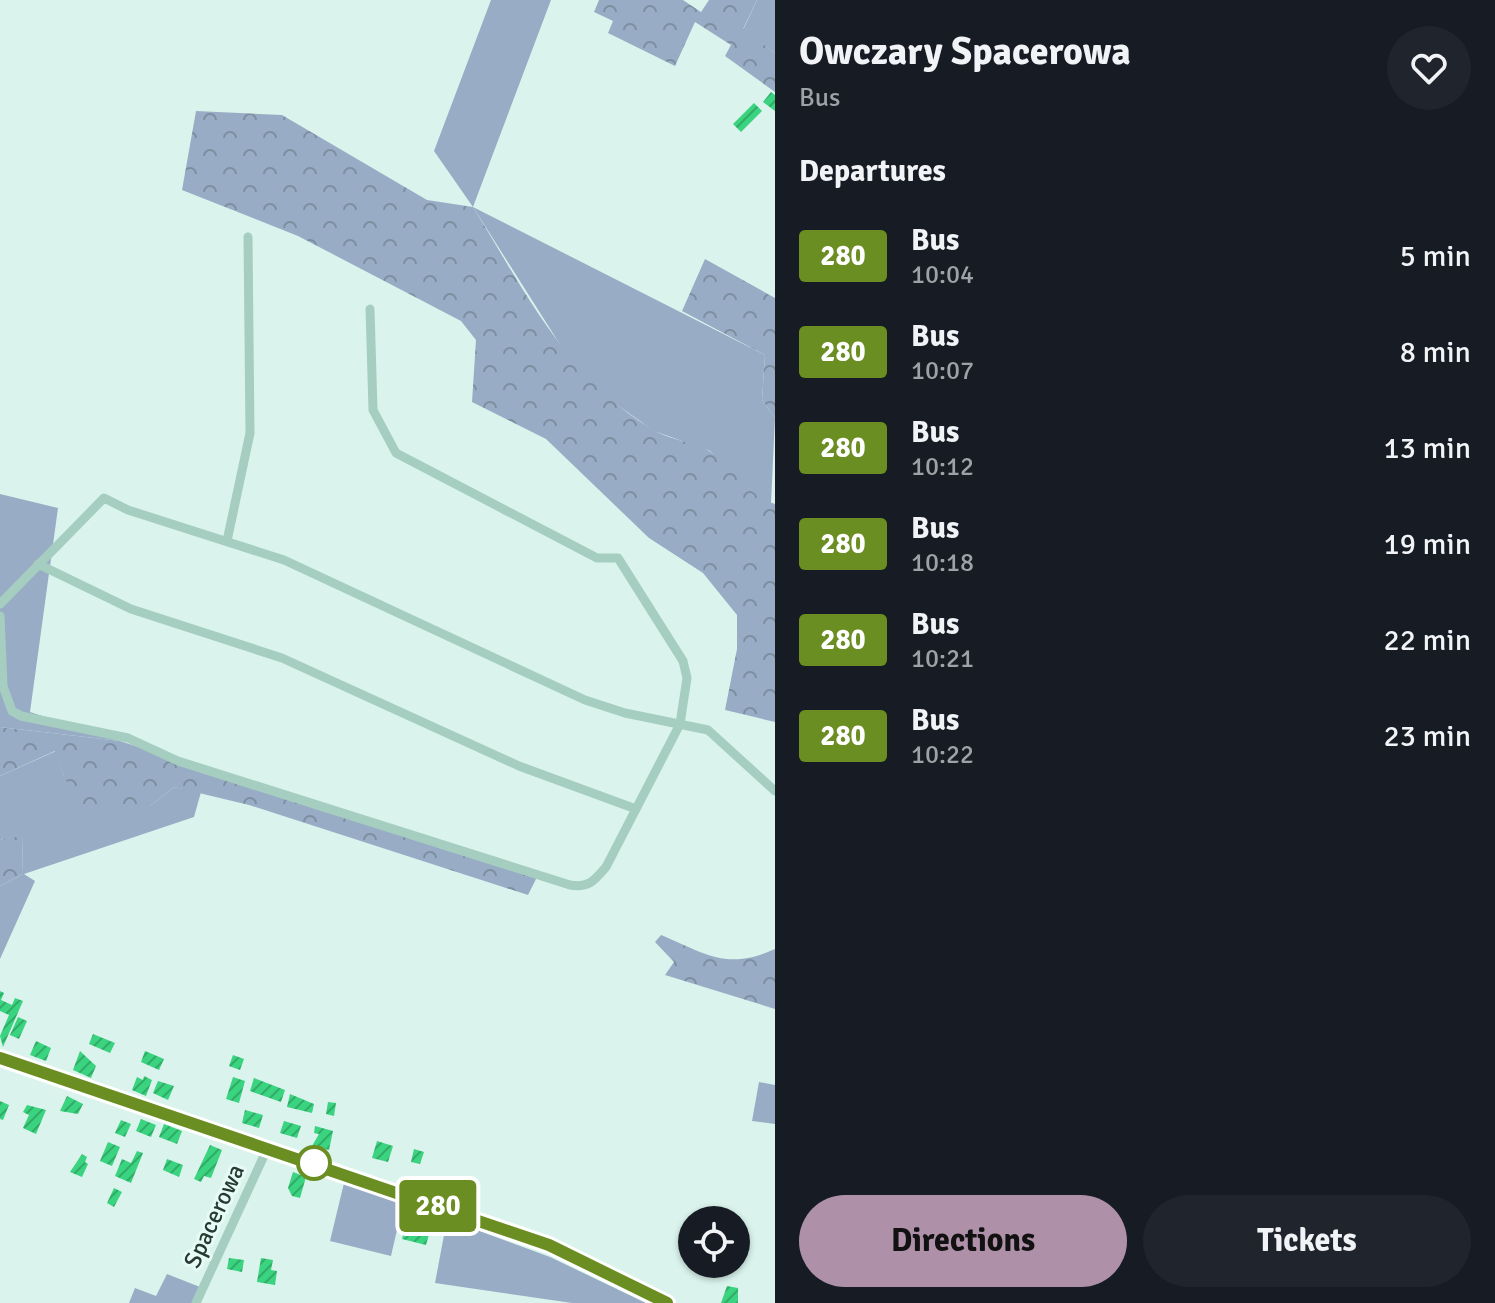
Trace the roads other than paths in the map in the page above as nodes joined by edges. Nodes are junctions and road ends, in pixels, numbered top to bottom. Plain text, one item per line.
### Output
1 (248, 237) dead end
2 (370, 309) dead end
3 (227, 541) junction
4 (38, 564) junction
5 (0, 604) edge
6 (0, 616) edge
7 (680, 724) junction
8 (775, 791) edge
9 (636, 809) junction
10 (0, 1058) edge
11 (268, 1147) junction
12 (196, 1303) edge
13 (668, 1303) edge

1 - 3 street
2 - 7 street
3 - 4 street
3 - 7 street
4 - 5 street
4 - 9 street
6 - 9 street
7 - 8 street
7 - 9 street
10 - 11 street
11 - 12 street, Spacerowa
11 - 13 street

